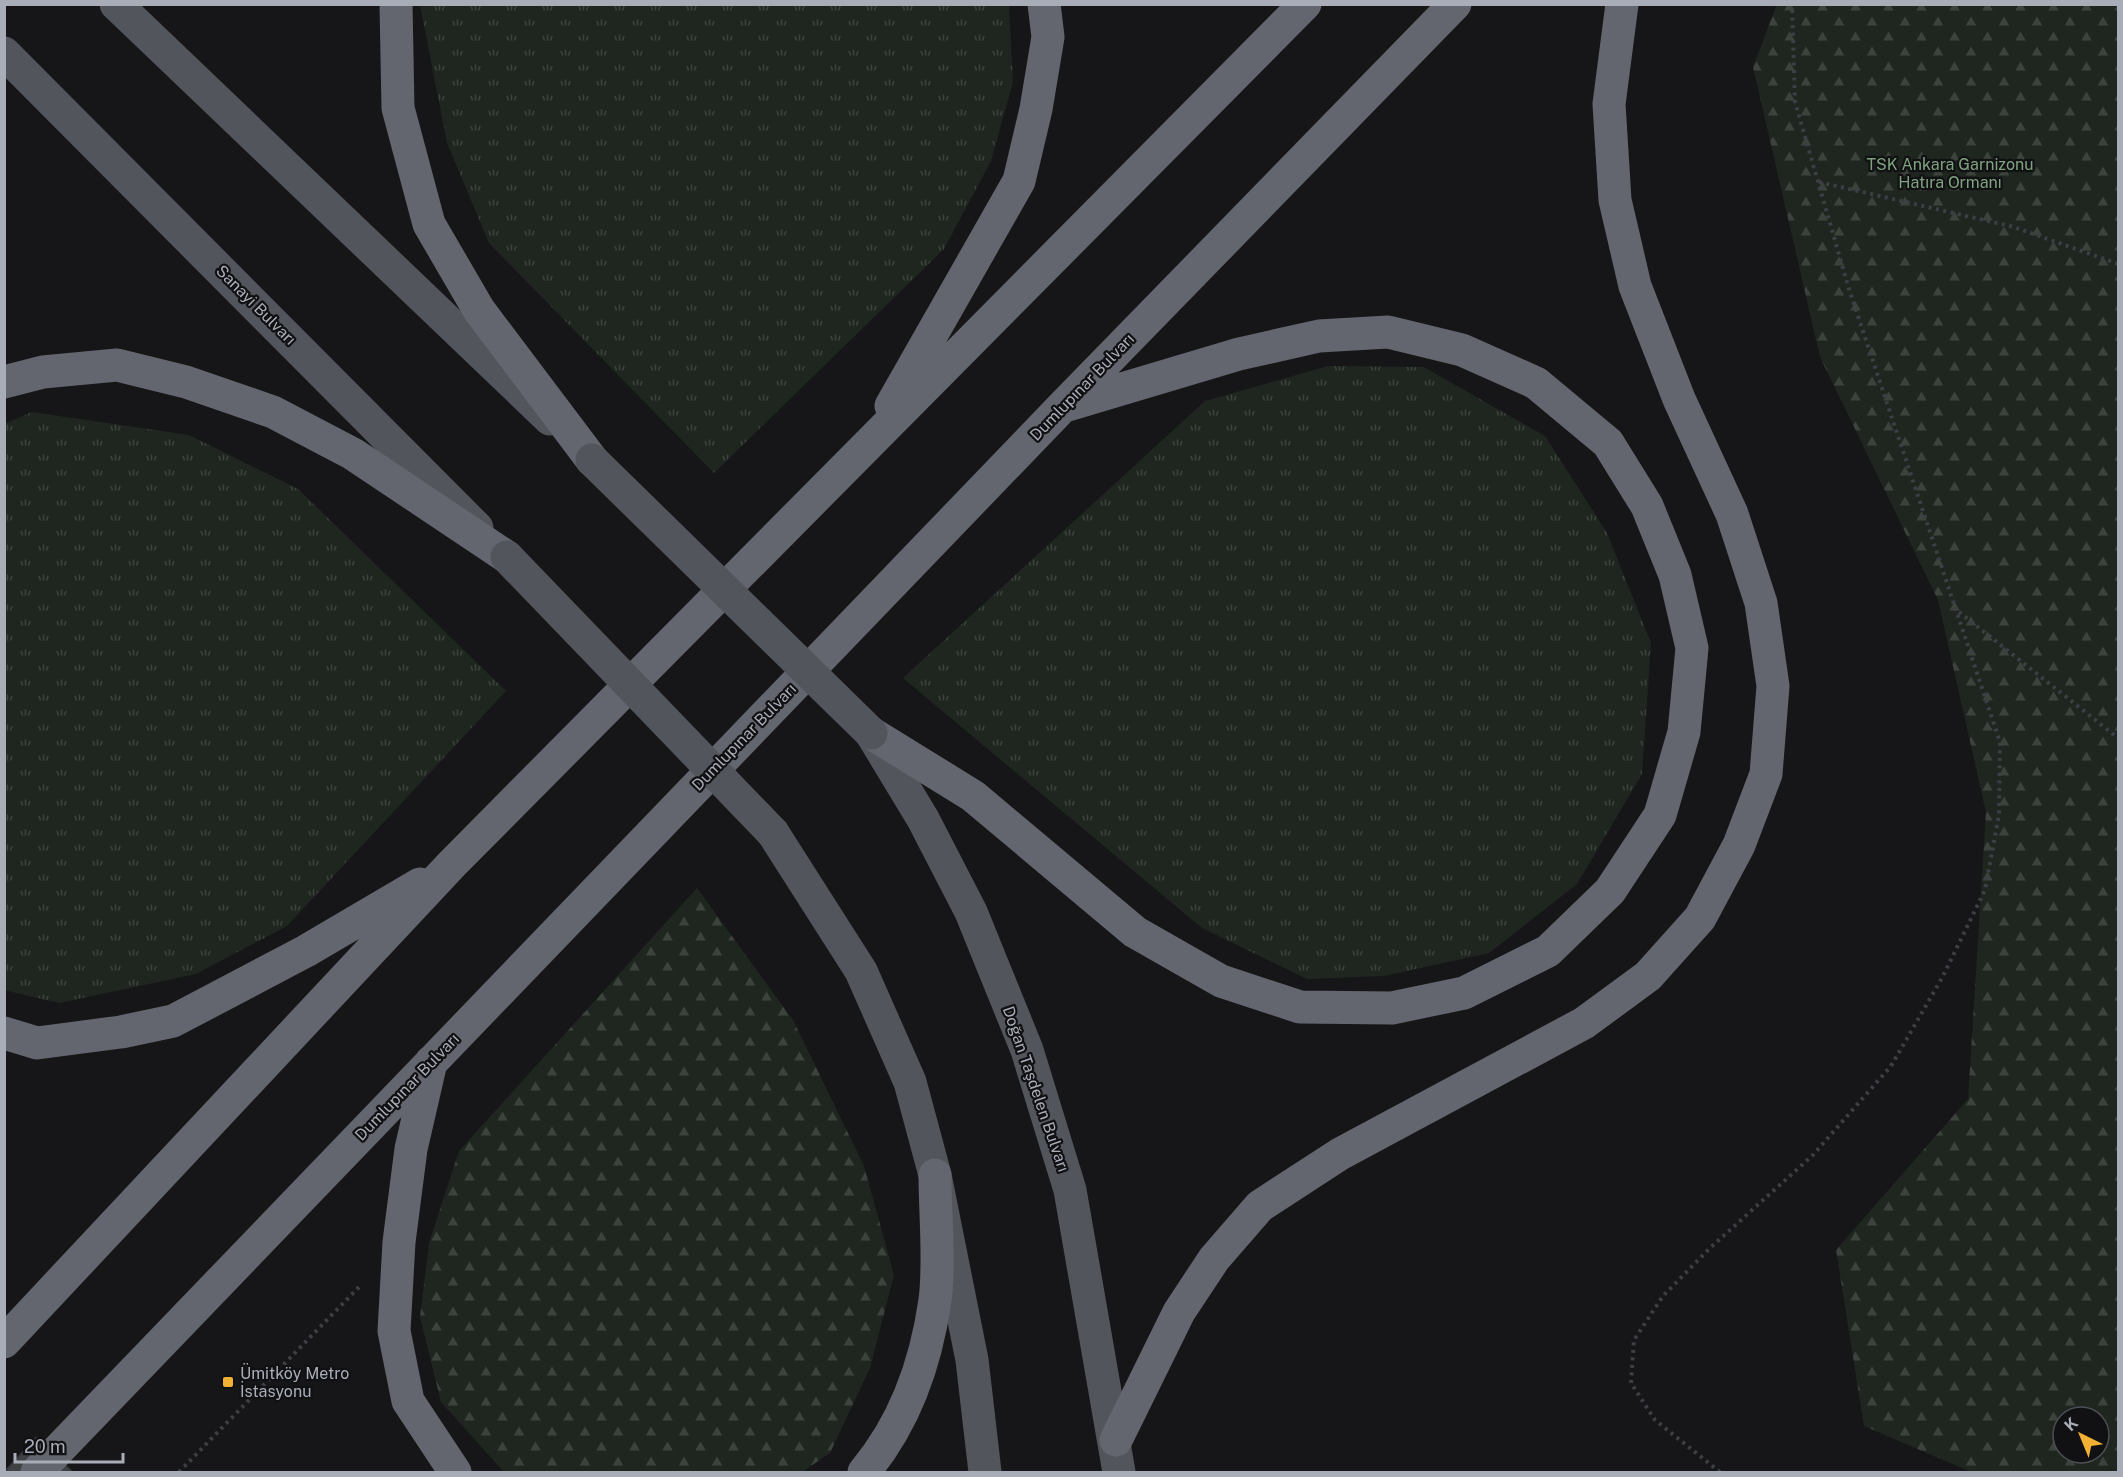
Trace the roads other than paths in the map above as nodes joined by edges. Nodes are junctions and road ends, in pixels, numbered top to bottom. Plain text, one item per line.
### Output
1 (116, 4) edge
2 (396, 4) edge
3 (1044, 4) edge
4 (1305, 4) edge
5 (1455, 4) edge
6 (1622, 4) edge
7 (4, 53) edge
8 (4, 382) edge
9 (1063, 406) junction
10 (872, 441) junction
11 (592, 460) junction
12 (507, 557) junction
13 (871, 733) junction
14 (452, 864) junction
15 (4, 1033) edge
16 (431, 1062) junction
17 (935, 1175) junction
18 (4, 1342) edge
19 (1116, 1440) junction
20 (37, 1473) edge
21 (455, 1473) edge
22 (864, 1473) edge
23 (985, 1473) edge
24 (1119, 1473) edge

1 - 11 main road
2 - 11 highway
3 - 10 highway
4 - 10 highway
5 - 9 highway, Dumlupınar Bulvarı
6 - 19 highway
7 - 12 main road, Sanayi Bulvarı
8 - 12 highway
9 - 13 highway
9 - 16 highway, Dumlupınar Bulvarı
10 - 14 highway
11 - 13 main road, Doğan Taşdelen Bulvarı, bridge
12 - 17 main road, Sanayi Bulvarı, bridge
13 - 19 main road, Doğan Taşdelen Bulvarı
14 - 15 highway
14 - 18 highway
16 - 20 highway, Dumlupınar Bulvarı
16 - 21 highway
17 - 22 highway
17 - 23 main road
19 - 24 main road, Doğan Taşdelen Bulvarı

